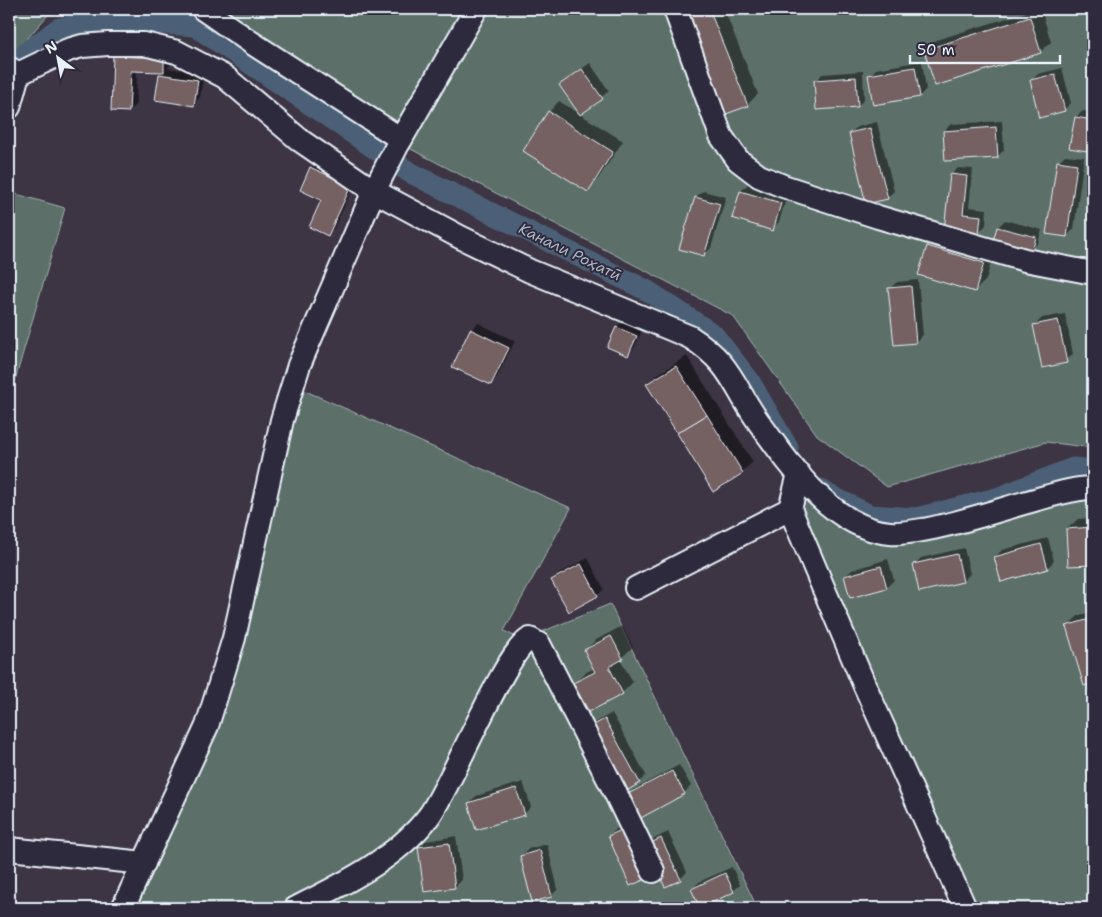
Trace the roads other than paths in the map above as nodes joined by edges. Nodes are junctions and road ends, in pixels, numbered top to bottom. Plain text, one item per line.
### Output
1 (203, 9) edge
2 (476, 9) edge
3 (675, 9) edge
4 (13, 71) edge
5 (9, 107) edge
6 (399, 143) junction
7 (377, 187) junction
8 (1093, 273) edge
9 (799, 474) junction
10 (1093, 488) edge
11 (790, 509) junction
12 (636, 588) dead end
13 (9, 849) edge
14 (144, 863) junction
15 (653, 871) dead end
16 (123, 908) edge
17 (296, 908) edge
18 (965, 908) edge

1 - 6 street
2 - 6 street
3 - 8 street
4 - 5 street
4 - 7 street
6 - 7 street
7 - 9 street
7 - 14 street
9 - 10 street
9 - 11 street
11 - 12 street
11 - 18 street
13 - 14 street
14 - 16 street
15 - 17 street

